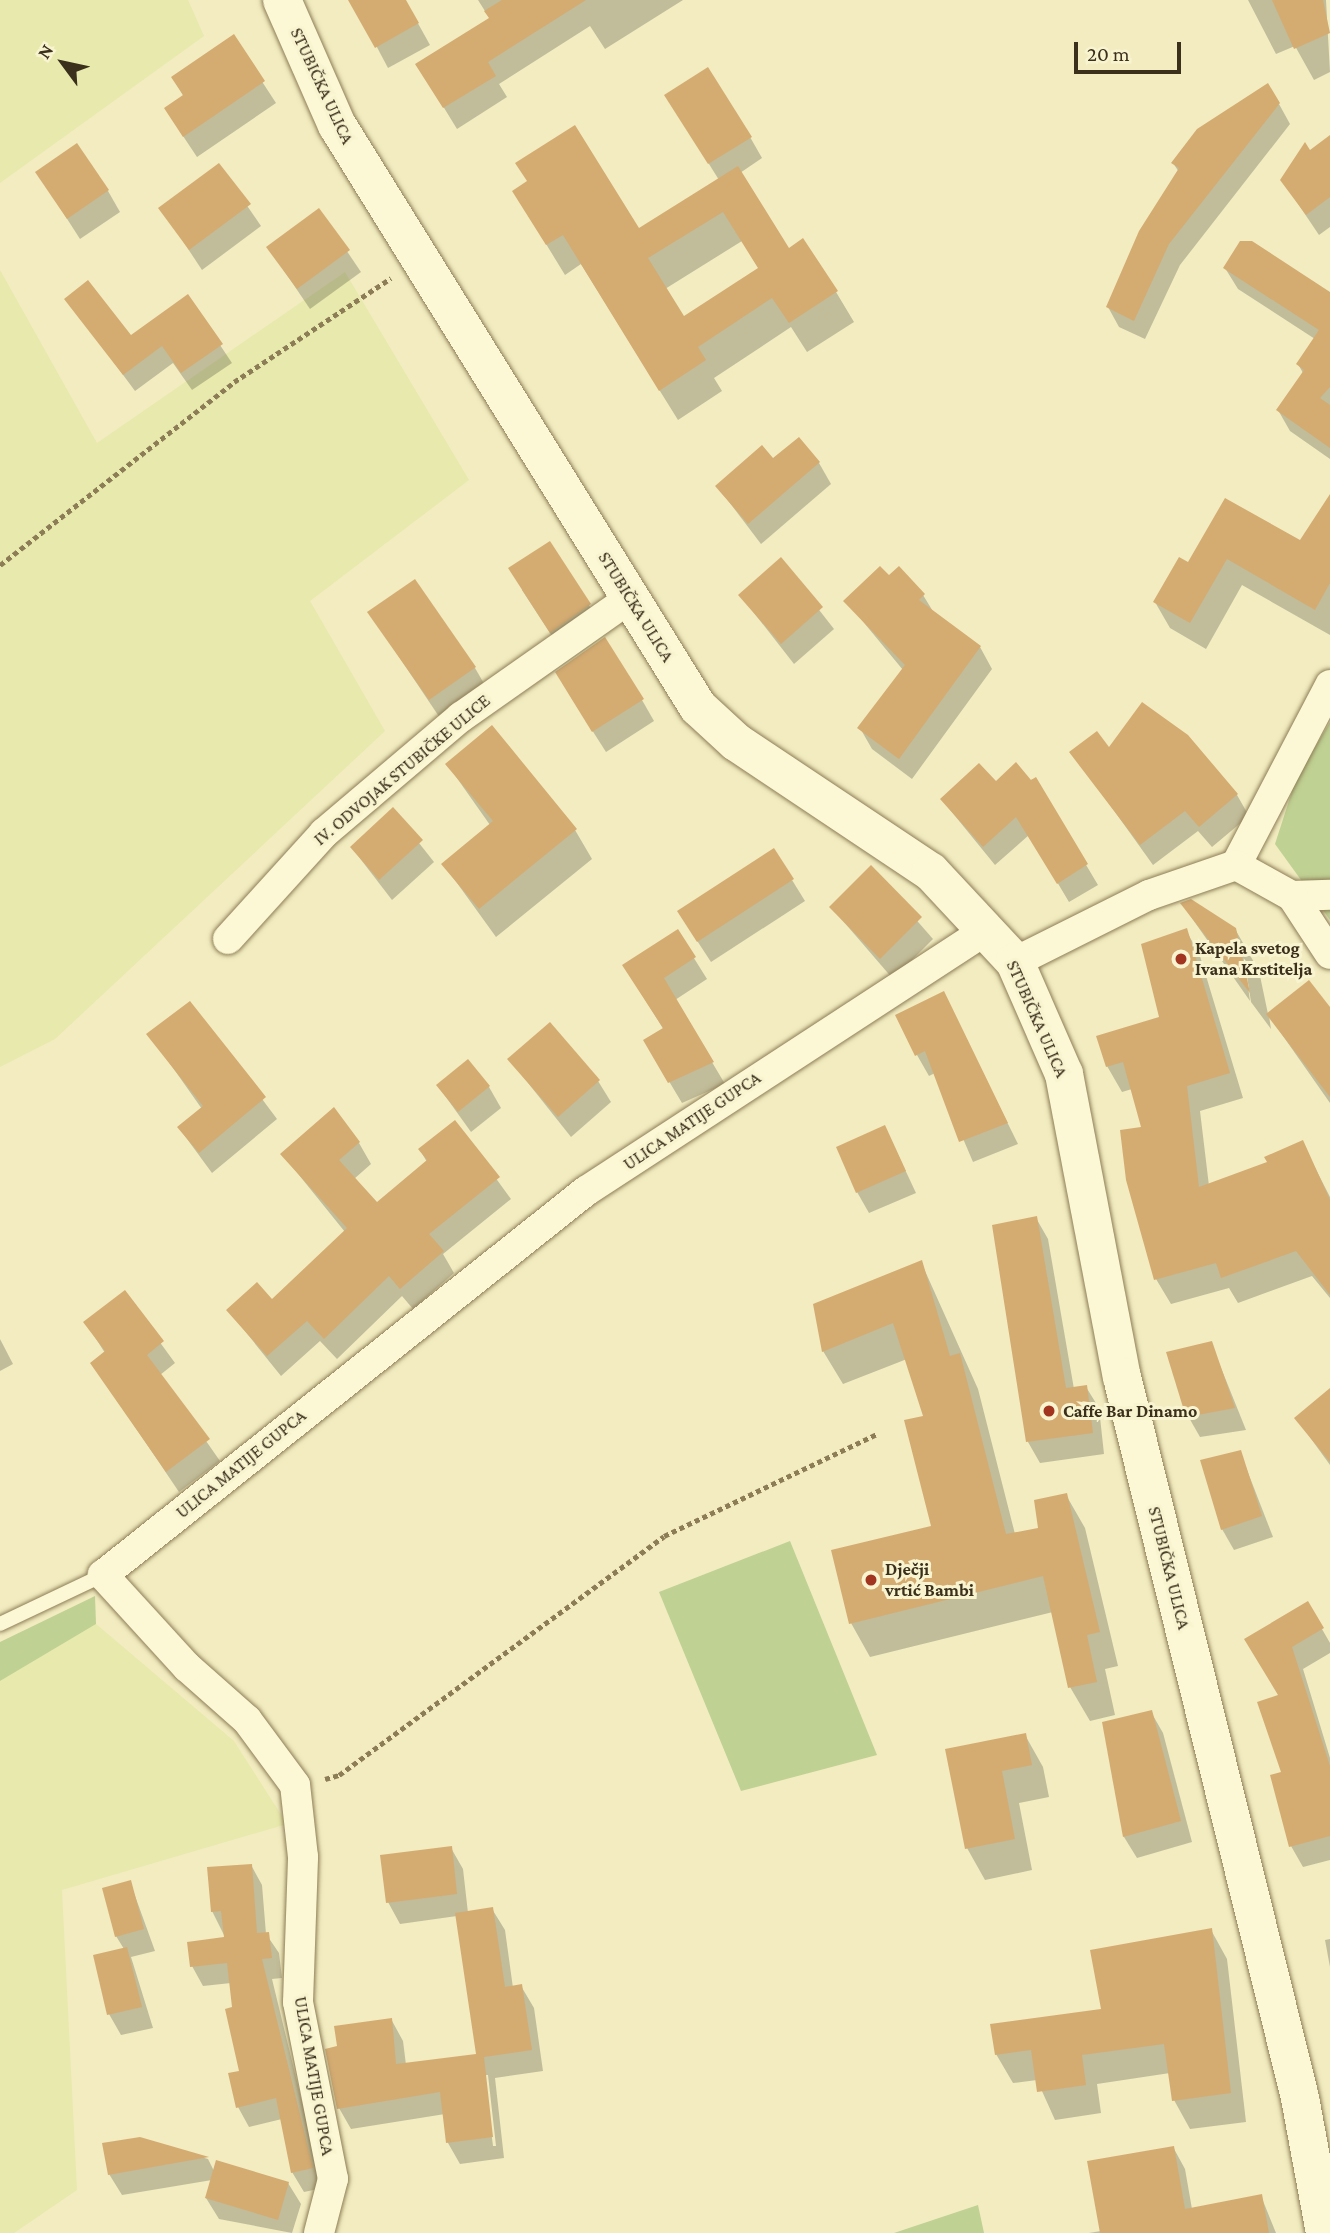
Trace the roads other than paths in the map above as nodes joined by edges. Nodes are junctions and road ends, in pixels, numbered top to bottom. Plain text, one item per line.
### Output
1 (282, 0) edge
2 (629, 599) junction
3 (1330, 685) edge
4 (1236, 865) junction
5 (1330, 895) edge
6 (1292, 896) junction
7 (986, 930) junction
8 (228, 939) dead end
9 (1330, 954) edge
10 (1015, 962) junction
11 (103, 1575) junction
12 (0, 1625) edge
13 (319, 2233) edge
14 (1325, 2233) edge

1 - 2 main road, STUBIČKA ULICA
2 - 7 main road, STUBIČKA ULICA
2 - 8 street, IV. ODVOJAK STUBIČKE ULICE
3 - 4 street
4 - 6 street
4 - 10 street
5 - 6 street
6 - 9 street
7 - 10 main road, STUBIČKA ULICA
7 - 11 street, ULICA MATIJE GUPCA
10 - 14 main road, STUBIČKA ULICA
11 - 12 lane
11 - 13 street, ULICA MATIJE GUPCA

